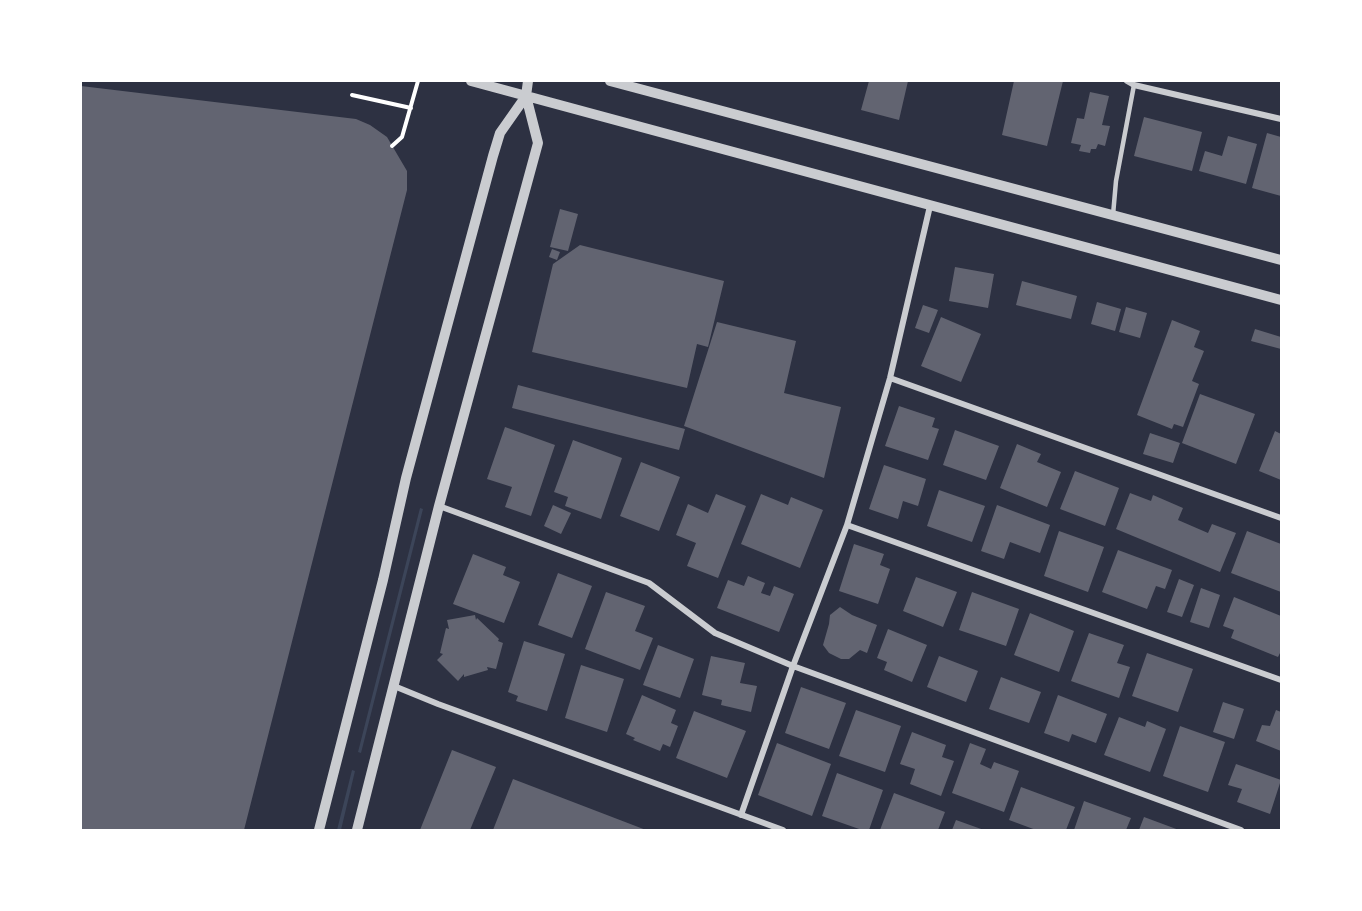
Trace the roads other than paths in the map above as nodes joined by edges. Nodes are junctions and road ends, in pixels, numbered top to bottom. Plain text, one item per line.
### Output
1 (471, 81) edge
2 (528, 81) edge
3 (610, 81) edge
4 (1127, 81) edge
5 (1134, 85) junction
6 (526, 96) junction
7 (1281, 118) edge
8 (930, 206) junction
9 (1113, 215) junction
10 (1281, 260) edge
11 (1281, 300) edge
12 (890, 378) junction
13 (439, 506) junction
14 (1281, 518) edge
15 (847, 525) junction
16 (793, 666) junction
17 (1281, 680) edge
18 (394, 686) junction
19 (741, 815) junction
20 (319, 830) edge
21 (357, 830) edge
22 (783, 830) edge
23 (1241, 830) edge

1 - 6 street
2 - 6 street
3 - 9 street
4 - 5 street
5 - 7 street
5 - 9 lane
6 - 8 street
6 - 13 street
6 - 20 street
8 - 11 street
8 - 12 street
9 - 10 street
12 - 14 street
12 - 15 street
13 - 16 street
13 - 18 street
15 - 16 street
15 - 17 street
16 - 19 street
16 - 23 street
18 - 19 street
18 - 21 street
19 - 22 street

